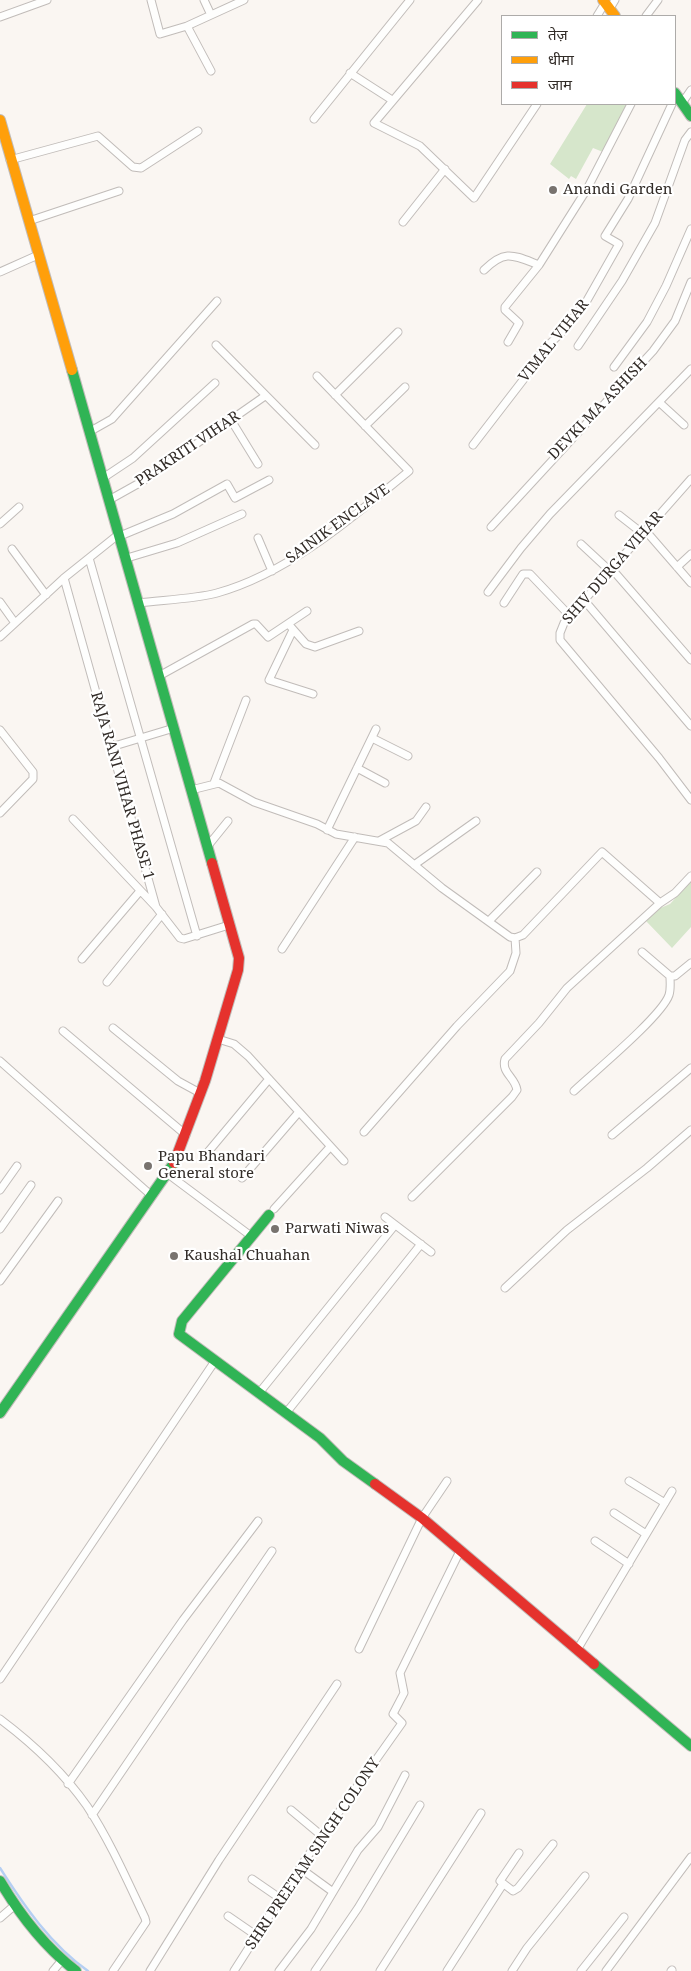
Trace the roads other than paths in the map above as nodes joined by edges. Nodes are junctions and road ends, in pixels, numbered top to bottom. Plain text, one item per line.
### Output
1 (47, 0) edge
2 (151, 0) edge
3 (204, 0) edge
4 (410, 0) edge
5 (478, 0) edge
6 (658, 0) edge
7 (243, 1) edge
8 (609, 6) edge
9 (211, 15) junction
10 (597, 15) edge
11 (647, 15) edge
12 (0, 16) edge
13 (186, 26) junction
14 (212, 71) dead end
15 (350, 73) junction
16 (691, 90) edge
17 (676, 99) edge
18 (392, 100) junction
19 (536, 105) edge
20 (630, 105) edge
21 (673, 105) edge
22 (691, 116) edge
23 (314, 119) dead end
24 (0, 120) edge
25 (198, 132) dead end
26 (691, 132) edge
27 (10, 160) junction
28 (446, 169) junction
29 (119, 191) dead end
30 (29, 221) junction
31 (403, 222) dead end
32 (691, 229) edge
33 (38, 255) junction
34 (539, 265) junction
35 (484, 270) dead end
36 (0, 272) edge
37 (691, 282) edge
38 (217, 301) dead end
39 (398, 332) dead end
40 (508, 342) dead end
41 (216, 345) dead end
42 (578, 346) dead end
43 (614, 367) dead end
44 (691, 369) edge
45 (317, 376) dead end
46 (215, 383) dead end
47 (405, 387) dead end
48 (335, 395) junction
49 (265, 396) junction
50 (660, 403) junction
51 (231, 420) junction
52 (684, 425) dead end
53 (366, 426) junction
54 (89, 432) junction
55 (315, 445) dead end
56 (473, 445) dead end
57 (258, 464) dead end
58 (103, 478) junction
59 (691, 478) edge
60 (269, 480) dead end
61 (109, 500) junction
62 (19, 507) dead end
63 (242, 514) dead end
64 (619, 515) dead end
65 (0, 524) edge
66 (490, 527) dead end
67 (644, 531) junction
68 (119, 535) junction
69 (258, 538) dead end
70 (581, 544) dead end
71 (12, 549) dead end
72 (691, 554) edge
73 (89, 558) junction
74 (127, 558) junction
75 (677, 567) junction
76 (610, 569) junction
77 (272, 571) junction
78 (64, 578) junction
79 (691, 583) edge
80 (488, 592) dead end
81 (46, 595) junction
82 (584, 600) junction
83 (0, 602) edge
84 (138, 602) junction
85 (504, 602) dead end
86 (307, 611) dead end
87 (570, 616) junction
88 (15, 623) junction
89 (287, 624) junction
90 (294, 630) junction
91 (359, 631) dead end
92 (0, 637) edge
93 (691, 660) edge
94 (159, 676) junction
95 (313, 694) dead end
96 (246, 700) dead end
97 (691, 726) edge
98 (174, 728) junction
99 (376, 729) dead end
100 (0, 730) edge
101 (372, 738) junction
102 (139, 739) junction
103 (111, 747) junction
104 (408, 756) dead end
105 (357, 768) junction
106 (385, 782) dead end
107 (214, 783) junction
108 (191, 790) junction
109 (691, 800) edge
110 (426, 807) dead end
111 (0, 812) edge
112 (73, 819) dead end
113 (228, 821) dead end
114 (476, 821) dead end
115 (327, 830) junction
116 (355, 837) junction
117 (379, 840) junction
118 (207, 848) junction
119 (414, 865) junction
120 (537, 872) dead end
121 (691, 876) edge
122 (140, 891) junction
123 (660, 903) junction
124 (156, 907) junction
125 (162, 914) junction
126 (489, 921) junction
127 (229, 925) junction
128 (197, 936) junction
129 (515, 938) junction
130 (282, 949) dead end
131 (642, 952) dead end
132 (82, 958) dead end
133 (691, 962) edge
134 (670, 976) junction
135 (107, 982) dead end
136 (113, 1028) dead end
137 (63, 1031) dead end
138 (222, 1040) junction
139 (0, 1061) edge
140 (691, 1068) edge
141 (269, 1079) junction
142 (574, 1091) dead end
143 (200, 1093) junction
144 (298, 1113) junction
145 (691, 1130) edge
146 (364, 1132) dead end
147 (186, 1135) junction
148 (612, 1135) dead end
149 (330, 1147) junction
150 (208, 1152) dead end
151 (344, 1161) dead end
152 (17, 1166) dead end
153 (168, 1174) junction
154 (242, 1178) dead end
155 (31, 1185) dead end
156 (0, 1190) edge
157 (152, 1196) junction
158 (412, 1198) dead end
159 (58, 1201) dead end
160 (271, 1212) joint
161 (385, 1217) dead end
162 (395, 1225) junction
163 (0, 1229) edge
164 (251, 1236) junction
165 (421, 1244) junction
166 (431, 1252) dead end
167 (0, 1281) edge
168 (505, 1288) dead end
169 (215, 1362) junction
170 (259, 1393) junction
171 (0, 1413) edge
172 (286, 1413) junction
173 (446, 1481) dead end
174 (629, 1481) dead end
175 (672, 1491) dead end
176 (665, 1503) junction
177 (614, 1513) dead end
178 (422, 1518) junction
179 (258, 1520) dead end
180 (646, 1534) junction
181 (595, 1541) dead end
182 (272, 1551) dead end
183 (460, 1551) junction
184 (628, 1564) junction
185 (359, 1649) dead end
186 (577, 1650) junction
187 (0, 1679) edge
188 (336, 1684) dead end
189 (0, 1719) edge
190 (691, 1746) edge
191 (405, 1775) dead end
192 (68, 1784) junction
193 (420, 1805) dead end
194 (291, 1810) dead end
195 (481, 1813) dead end
196 (92, 1815) junction
197 (322, 1836) junction
198 (553, 1844) dead end
199 (519, 1854) dead end
200 (691, 1857) edge
201 (300, 1868) junction
202 (585, 1876) dead end
203 (252, 1879) dead end
204 (0, 1882) edge
205 (503, 1884) junction
206 (333, 1892) junction
207 (282, 1899) junction
208 (15, 1905) junction
209 (228, 1916) dead end
210 (624, 1917) dead end
211 (0, 1918) edge
212 (257, 1936) junction
213 (63, 1959) junction
214 (53, 1971) edge
215 (76, 1971) edge
216 (113, 1971) edge
217 (150, 1971) edge
218 (235, 1971) edge
219 (279, 1971) edge
220 (315, 1971) edge
221 (380, 1971) edge
222 (447, 1971) edge
223 (512, 1971) edge
224 (581, 1971) edge
225 (606, 1971) edge

1 - 12 street
2 - 13 street
3 - 9 street
4 - 15 street
5 - 18 street
6 - 11 street
7 - 9 street
8 - 10 street
9 - 13 street
13 - 14 street
15 - 18 street
15 - 23 street
16 - 17 street
17 - 22 street
18 - 28 street
19 - 28 street
20 - 34 street
21 - 56 street, VIMAL VIHAR
24 - 27 street
25 - 27 street
26 - 42 street
27 - 30 street
28 - 31 street
29 - 30 street
30 - 33 street
32 - 43 street
33 - 36 street
33 - 54 street
34 - 35 street
34 - 40 street
37 - 66 street, DEVKI MA ASHISH
38 - 54 street
39 - 48 street
41 - 49 street
44 - 50 street
45 - 48 street, SAINIK ENCLAVE
46 - 58 street
47 - 53 street
48 - 53 street, SAINIK ENCLAVE
49 - 51 street, PRAKRITI VIHAR
49 - 55 street
50 - 52 street
50 - 80 street
51 - 57 street
51 - 61 street, PRAKRITI VIHAR
53 - 77 street, SAINIK ENCLAVE
54 - 58 street
58 - 61 street
59 - 67 street, SHIV DURGA VIHAR
60 - 68 street
61 - 68 street
62 - 65 street
63 - 74 street
64 - 67 street
67 - 75 street
67 - 76 street, SHIV DURGA VIHAR
68 - 73 street
68 - 74 street
69 - 77 street
70 - 76 street
71 - 81 street
72 - 75 street
73 - 78 street
73 - 102 street
74 - 84 street
75 - 79 street
76 - 82 street, SHIV DURGA VIHAR
76 - 93 street
77 - 84 street, SAINIK ENCLAVE
78 - 81 street
78 - 103 street, RAJA RANI VIHAR PHASE 1
81 - 88 street
82 - 87 street, SHIV DURGA VIHAR
82 - 97 street
83 - 88 street
84 - 94 street
85 - 87 street
86 - 89 street
87 - 109 street, SHIV DURGA VIHAR
88 - 92 street
89 - 90 street
89 - 94 street
90 - 91 street
90 - 95 street
94 - 98 street
96 - 107 street
98 - 102 street
98 - 108 street
99 - 101 street
100 - 111 street
101 - 104 street
101 - 105 street
102 - 103 street
102 - 128 street
103 - 124 street, RAJA RANI VIHAR PHASE 1
105 - 106 street
105 - 115 street
107 - 108 street
107 - 115 street
108 - 118 street
110 - 117 street
112 - 122 street
113 - 118 street
114 - 119 street
115 - 116 street
116 - 117 street
116 - 130 street
117 - 119 street
118 - 127 street
119 - 126 street
120 - 126 street
121 - 123 street
122 - 124 street
122 - 132 street
123 - 129 street
123 - 158 street
124 - 125 street, RAJA RANI VIHAR PHASE 1
125 - 128 street, RAJA RANI VIHAR PHASE 1
125 - 135 street
126 - 129 street
127 - 128 street
127 - 138 street
129 - 146 street
131 - 134 street
133 - 134 street
134 - 142 street
136 - 143 street
137 - 147 street
138 - 141 street
138 - 143 street
139 - 157 street
140 - 148 street
141 - 144 street
141 - 150 street
143 - 147 street
144 - 149 street
144 - 154 street
145 - 168 street
147 - 153 street
149 - 151 street
149 - 160 street
152 - 156 street
153 - 157 street
153 - 164 street
155 - 163 street
157 - 171 street
159 - 167 street
160 - 164 street
161 - 162 street
162 - 165 street
162 - 170 street
164 - 169 street
165 - 166 street
165 - 172 street
169 - 170 street
169 - 187 street
170 - 172 street
172 - 178 street
173 - 178 street
174 - 176 street
175 - 176 street
176 - 180 street
177 - 180 street
178 - 183 street
178 - 185 street
179 - 192 street
180 - 184 street
181 - 184 street
182 - 196 street
183 - 186 street
183 - 197 street, SHRI PREETAM SINGH COLONY
184 - 186 street
186 - 190 street
188 - 217 street
189 - 192 street
191 - 206 street
192 - 196 street
193 - 220 street
194 - 197 street
195 - 221 street
196 - 216 street
197 - 201 street, SHRI PREETAM SINGH COLONY
198 - 205 street
199 - 205 street
200 - 225 street
201 - 206 street
201 - 207 street, SHRI PREETAM SINGH COLONY
202 - 223 street
203 - 207 street
204 - 208 street
205 - 222 street
206 - 219 street
207 - 212 street, SHRI PREETAM SINGH COLONY
208 - 211 street
208 - 213 street
209 - 212 street
210 - 224 street
212 - 218 street, SHRI PREETAM SINGH COLONY
213 - 214 street
213 - 215 street

